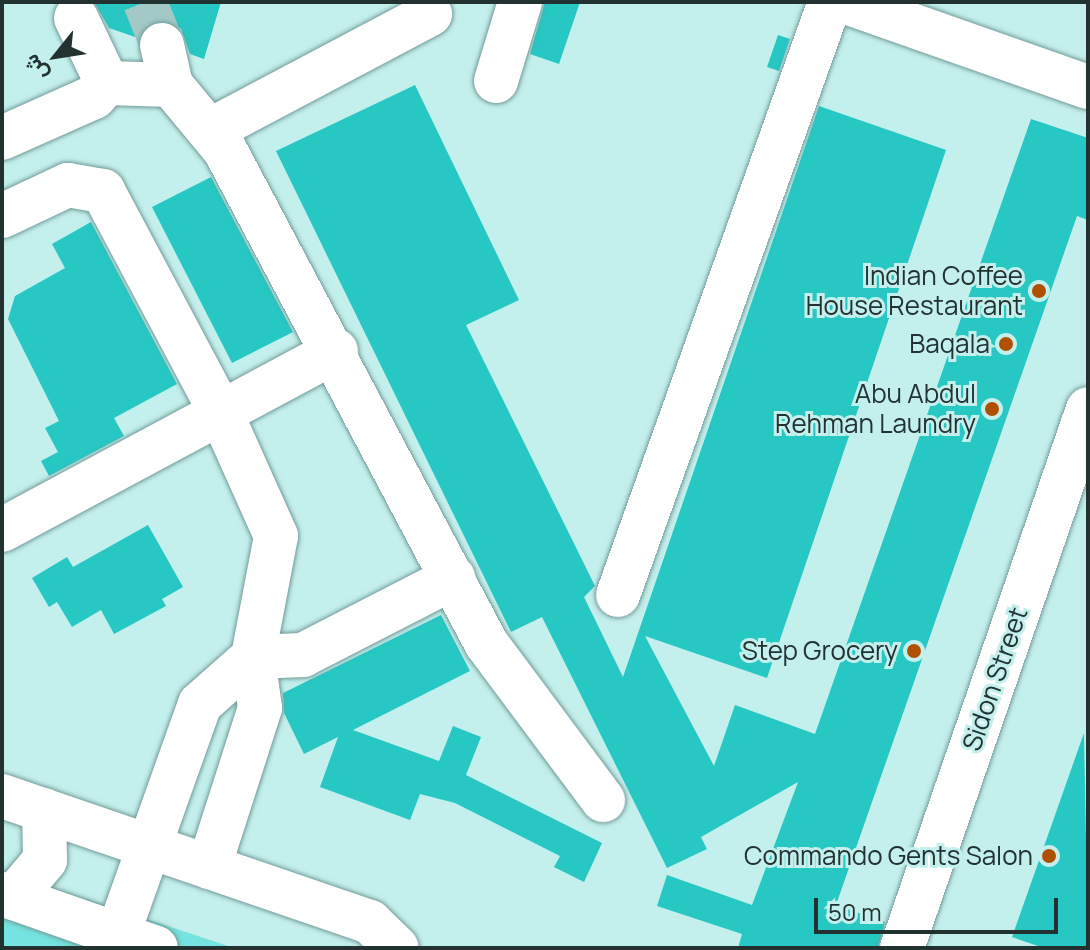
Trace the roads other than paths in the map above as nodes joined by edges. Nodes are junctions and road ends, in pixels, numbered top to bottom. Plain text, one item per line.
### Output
1 (520, 2) edge
2 (830, 2) edge
3 (846, 2) edge
4 (430, 14) dead end
5 (76, 18) dead end
6 (496, 81) dead end
7 (107, 83) junction
8 (1088, 87) edge
9 (211, 130) junction
10 (2, 138) edge
11 (2, 216) edge
12 (336, 351) junction
13 (1088, 409) edge
14 (221, 413) junction
15 (2, 530) edge
16 (453, 578) junction
17 (618, 595) dead end
18 (253, 657) junction
19 (2, 796) edge
20 (603, 800) dead end
21 (44, 810) junction
22 (150, 846) junction
23 (209, 867) junction
24 (7, 896) edge
25 (129, 944) edge
26 (397, 948) edge
27 (902, 948) edge

1 - 6 street
2 - 17 street
3 - 8 street
4 - 9 street
5 - 7 street
7 - 9 street
7 - 10 street
9 - 12 street
11 - 14 street
12 - 14 street
12 - 16 street
13 - 27 street, Sidon Street
14 - 15 street
14 - 18 street
16 - 18 street
16 - 20 street
18 - 22 street
18 - 23 street
19 - 21 street
21 - 22 street
21 - 24 street
22 - 23 street
22 - 25 street
23 - 26 street
24 - 25 street

